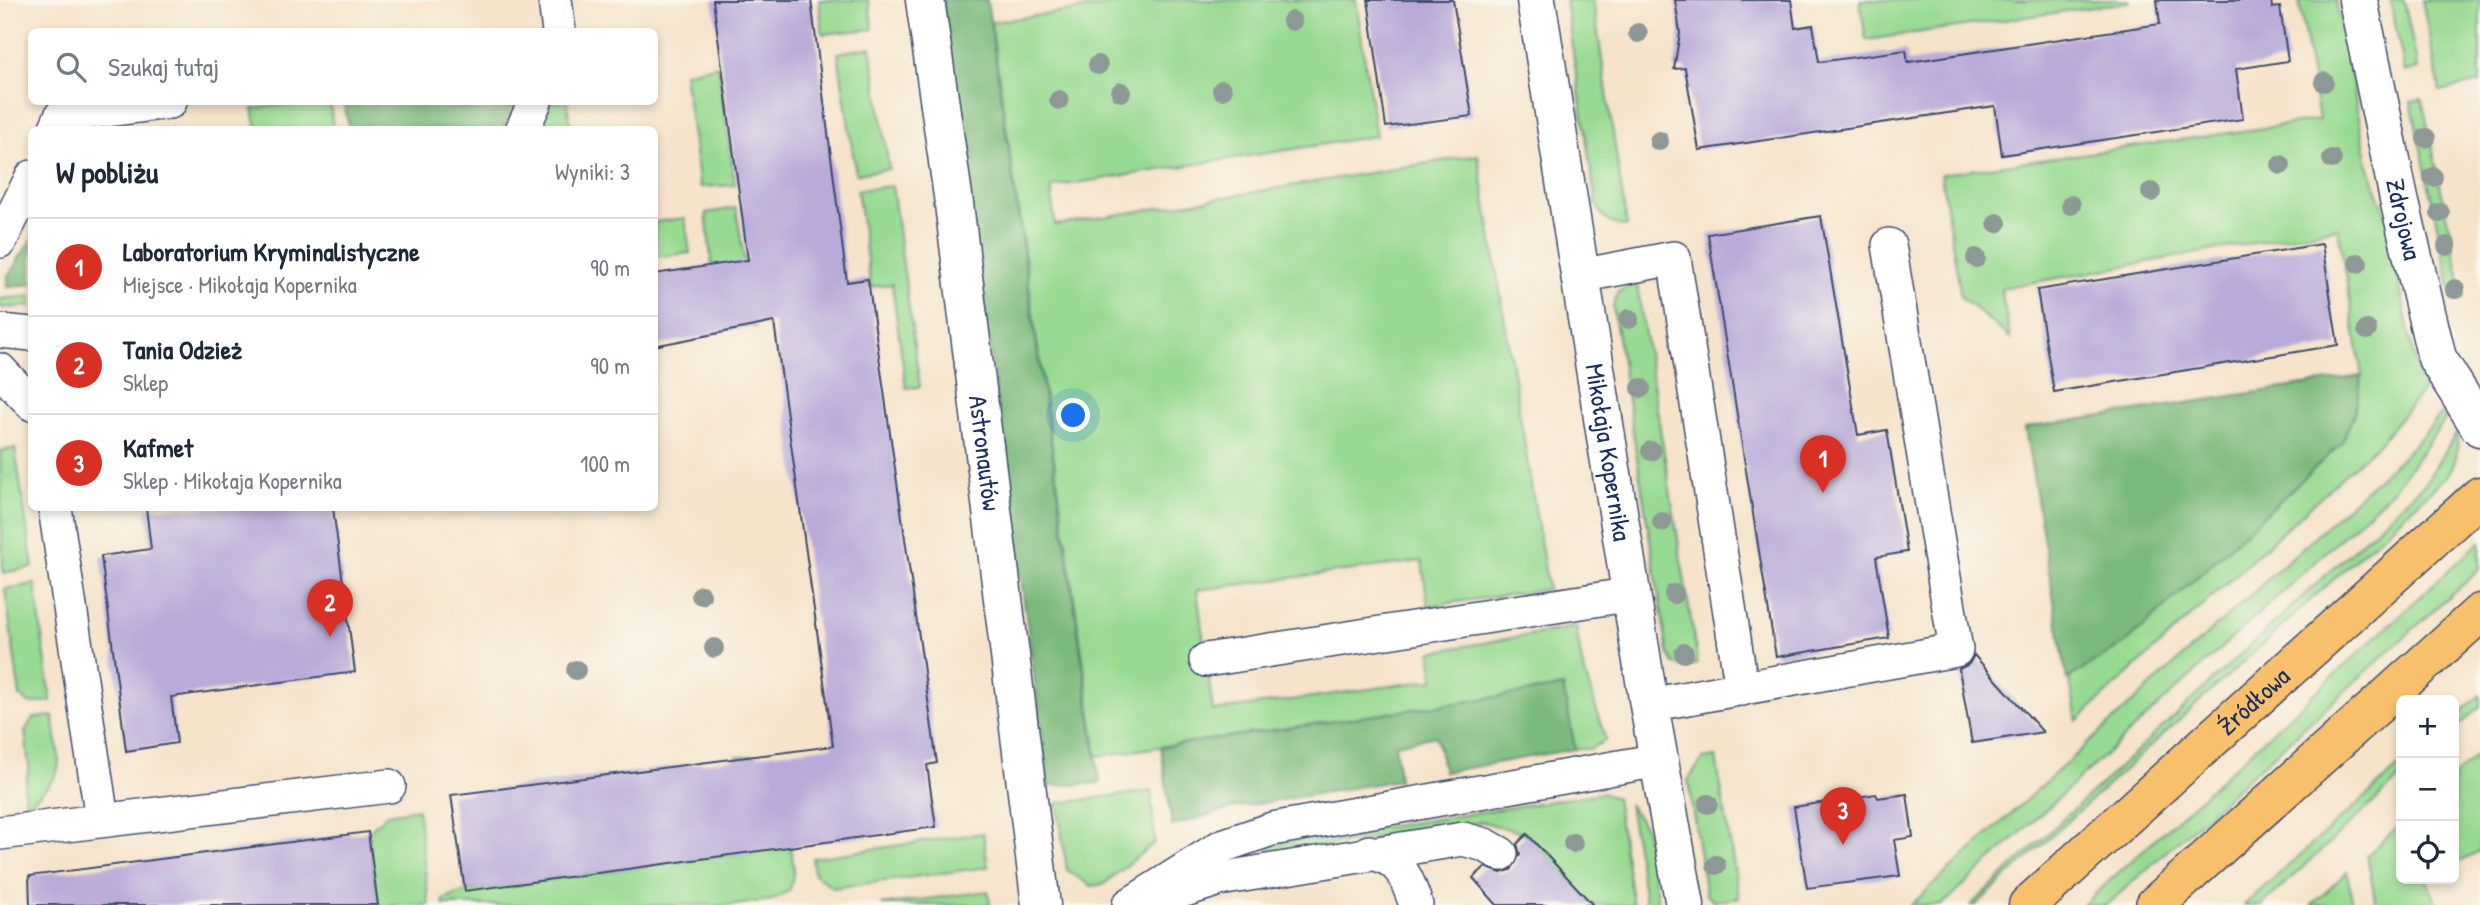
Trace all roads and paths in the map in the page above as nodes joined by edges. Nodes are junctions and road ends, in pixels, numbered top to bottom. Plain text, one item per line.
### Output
1 (555, 0) edge
2 (925, 0) edge
3 (1536, 0) edge
4 (2358, 0) edge
5 (558, 28) edge
6 (147, 105) edge
7 (534, 105) edge
8 (57, 126) edge
9 (525, 126) edge
10 (28, 185) edge
11 (0, 241) edge
12 (1889, 245) dead end
13 (1580, 276) junction
14 (0, 331) edge
15 (28, 334) edge
16 (0, 370) edge
17 (28, 400) edge
18 (2480, 427) edge
19 (2480, 496) edge
20 (55, 511) edge
21 (1633, 594) junction
22 (2480, 613) edge
23 (1206, 660) dead end
24 (1742, 689) junction
25 (1649, 705) junction
26 (1659, 760) junction
27 (388, 786) dead end
28 (102, 819) junction
29 (0, 833) edge
30 (1369, 852) junction
31 (1501, 854) dead end
32 (1222, 892) edge
33 (1041, 905) edge
34 (1129, 905) edge
35 (1137, 905) edge
36 (1416, 905) edge
37 (1685, 905) edge
38 (2028, 905) edge
39 (2155, 905) edge

1 - 5 lane
2 - 33 street, Astronautów
3 - 13 street, Mikołaja Kopernika
4 - 18 street, Zdrojowa
6 - 8 lane
7 - 9 lane
10 - 11 lane
12 - 24 lane
13 - 21 street, Mikołaja Kopernika
13 - 24 lane
14 - 15 lane
16 - 17 lane
19 - 38 main road, Źródłowa
20 - 28 lane
21 - 23 lane
21 - 25 street, Mikołaja Kopernika
22 - 39 main road
24 - 25 lane
25 - 26 street, Mikołaja Kopernika
26 - 34 lane
26 - 37 street, Mikołaja Kopernika
27 - 28 lane
28 - 29 lane
30 - 31 lane
30 - 32 lane
30 - 36 lane
32 - 35 lane

